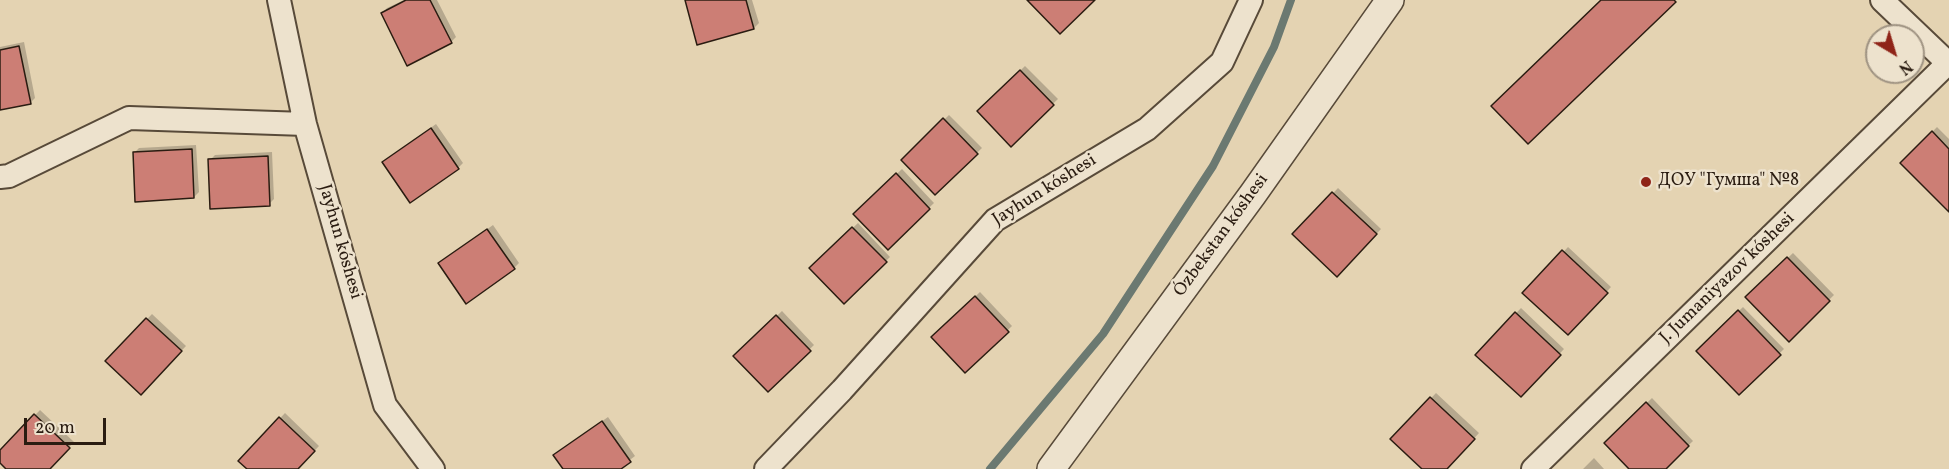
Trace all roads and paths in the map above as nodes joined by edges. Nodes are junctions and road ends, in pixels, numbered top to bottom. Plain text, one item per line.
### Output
1 (279, 0) edge
2 (1251, 0) edge
3 (1390, 0) edge
4 (1882, 0) edge
5 (1949, 64) edge
6 (305, 124) junction
7 (0, 177) edge
8 (433, 469) edge
9 (766, 469) edge
10 (1051, 469) edge
11 (1533, 469) edge

1 - 6 street, Jayhun kóshesi
2 - 9 street, Jayhun kóshesi
3 - 10 street, Ózbekstan kóshesi
4 - 5 street
5 - 11 street, J. Jumaniyazov kóshesi
6 - 7 street
6 - 8 street, Jayhun kóshesi

